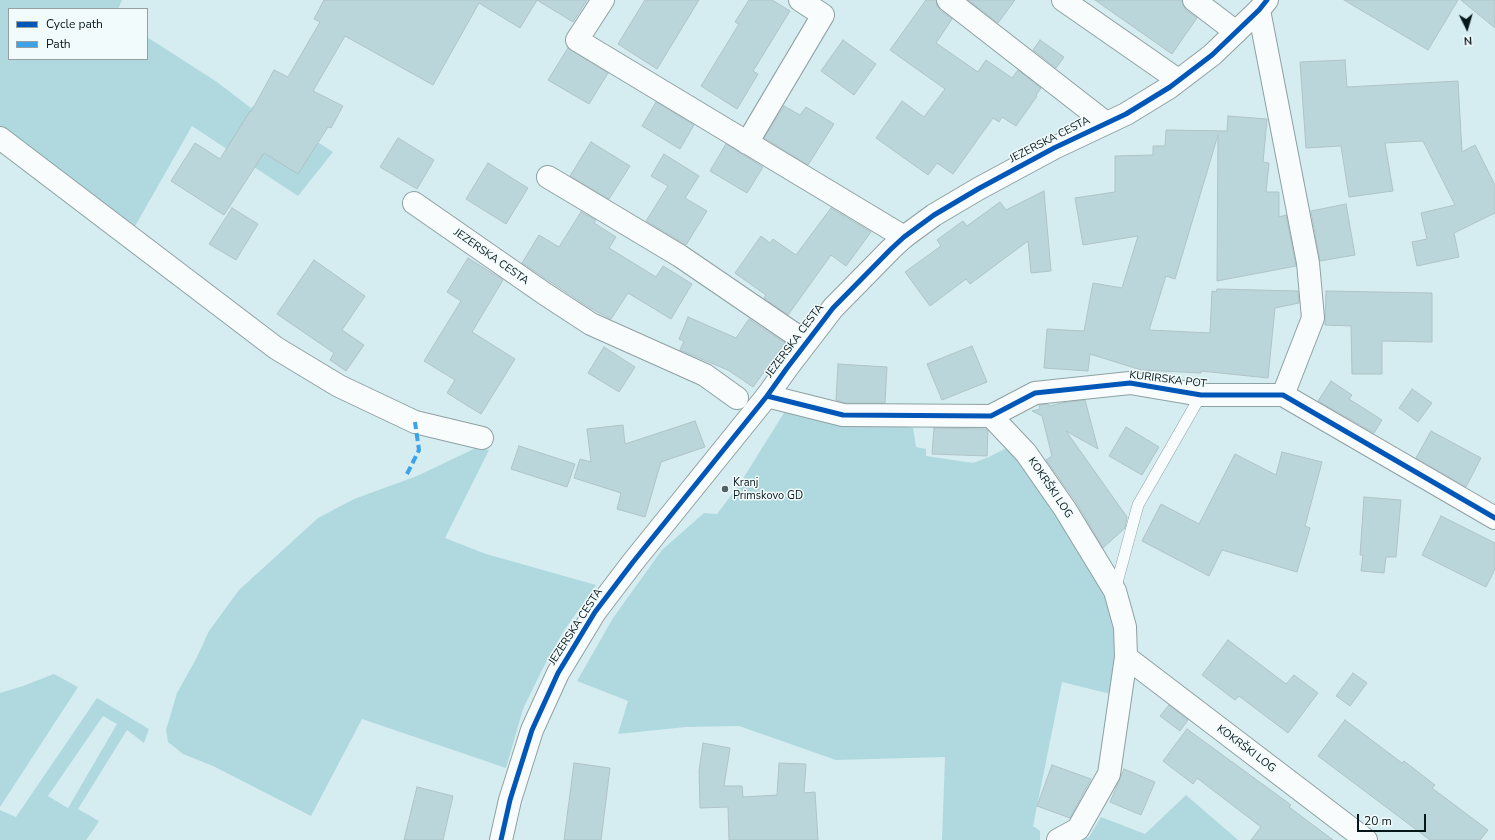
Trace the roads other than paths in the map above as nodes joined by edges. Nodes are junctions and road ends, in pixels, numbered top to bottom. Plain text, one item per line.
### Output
1 (603, 0) edge
2 (800, 0) edge
3 (948, 0) edge
4 (1063, 0) edge
5 (1194, 0) edge
6 (1263, 5) edge
7 (1236, 32) junction
8 (1178, 80) junction
9 (1106, 124) junction
10 (0, 138) edge
11 (747, 143) junction
12 (548, 177) dead end
13 (414, 204) dead end
14 (904, 237) junction
15 (806, 342) junction
16 (1201, 395) junction
17 (1283, 395) junction
18 (767, 396) junction
19 (737, 398) dead end
20 (992, 416) junction
21 (482, 438) dead end
22 (1495, 518) edge
23 (1115, 591) junction
24 (1126, 657) junction
25 (501, 840) edge
26 (1058, 840) edge
27 (1366, 840) edge

1 - 11 street
2 - 11 street
3 - 9 street, JEZERSKA CESTA
4 - 8 street
5 - 7 street
6 - 7 street, JEZERSKA CESTA
6 - 17 street, JEZERSKA CESTA
7 - 8 street, JEZERSKA CESTA
8 - 9 street, JEZERSKA CESTA
9 - 14 street, JEZERSKA CESTA
10 - 21 street
11 - 14 street
12 - 15 street, JEZERSKA CESTA
13 - 19 street, JEZERSKA CESTA
14 - 15 street, JEZERSKA CESTA
15 - 18 street, JEZERSKA CESTA
16 - 17 street, KURIRSKA POT
16 - 20 street, KURIRSKA POT
16 - 23 lane
17 - 22 street
18 - 20 street, KURIRSKA POT
18 - 25 street, JEZERSKA CESTA
20 - 23 street, KOKRŠKI LOG
23 - 24 street, KOKRŠKI LOG
24 - 26 street, KOKRŠKI LOG
24 - 27 street, KOKRŠKI LOG

